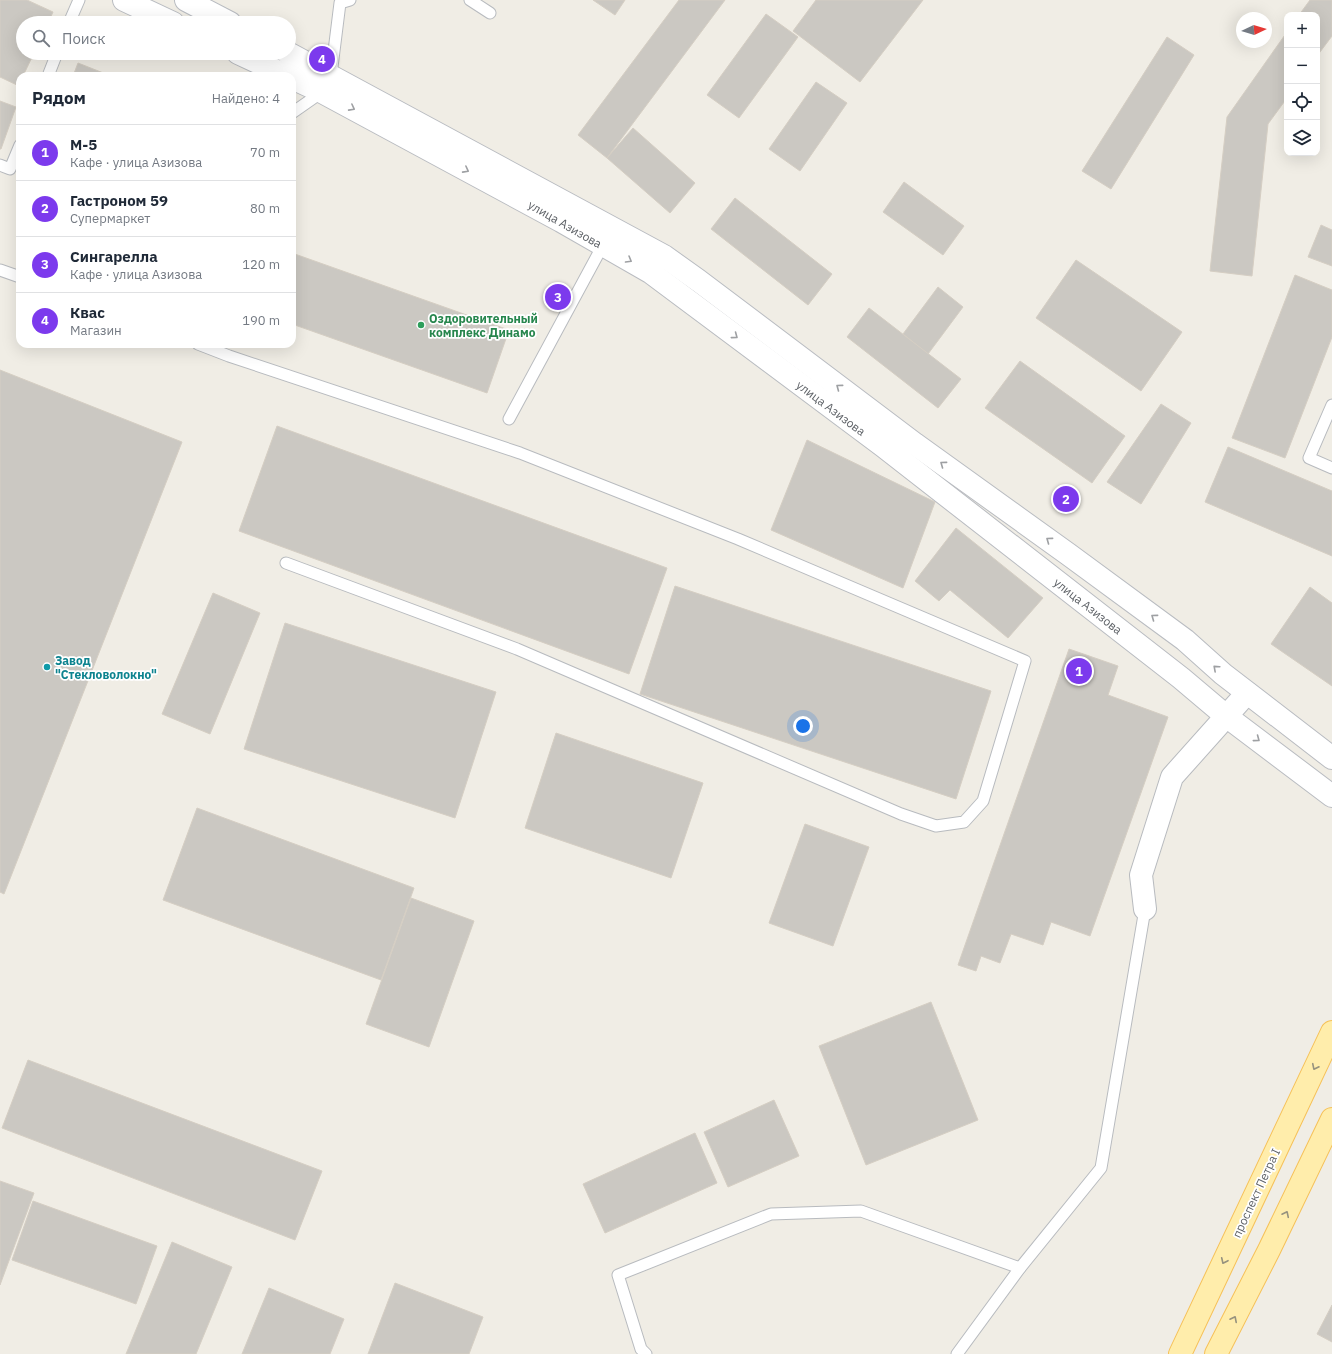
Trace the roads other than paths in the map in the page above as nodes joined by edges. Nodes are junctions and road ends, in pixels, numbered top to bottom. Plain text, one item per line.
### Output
1 (79, 0) edge
2 (124, 0) edge
3 (186, 0) edge
4 (350, 0) edge
5 (470, 0) edge
6 (490, 13) dead end
7 (73, 16) edge
8 (158, 16) edge
9 (217, 16) edge
10 (296, 59) edge
11 (54, 60) edge
12 (253, 60) edge
13 (50, 72) edge
14 (278, 72) edge
15 (296, 79) edge
16 (327, 84) junction
17 (296, 110) edge
18 (16, 155) edge
19 (0, 166) edge
20 (603, 245) junction
21 (0, 270) edge
22 (16, 276) edge
23 (208, 348) edge
24 (1332, 405) edge
25 (509, 419) dead end
26 (1332, 468) edge
27 (286, 563) dead end
28 (1246, 693) junction
29 (1226, 716) junction
30 (1332, 758) edge
31 (1332, 796) edge
32 (1145, 909) joint
33 (1332, 1032) edge
34 (1332, 1119) edge
35 (1020, 1268) junction
36 (646, 1354) edge
37 (957, 1354) edge
38 (1180, 1354) edge
39 (1216, 1354) edge

1 - 7 lane
2 - 8 main road
3 - 9 main road
4 - 16 lane
5 - 6 lane
10 - 16 main road, улица Азизова
11 - 13 lane
12 - 14 main road
15 - 16 main road, улица Азизова
16 - 17 lane
16 -> 20 main road, улица Азизова
28 -> 16 main road, улица Азизова
18 - 19 lane
20 - 25 lane
20 -> 29 main road, улица Азизова
21 - 22 lane
23 - 27 lane
24 - 26 lane
28 - 29 main road
28 - 30 main road, улица Азизова
29 -> 31 main road, улица Азизова
29 - 32 main road
32 - 35 lane
33 -> 38 main road, проспект Петра I
39 -> 34 main road
35 - 36 lane
35 - 37 lane

